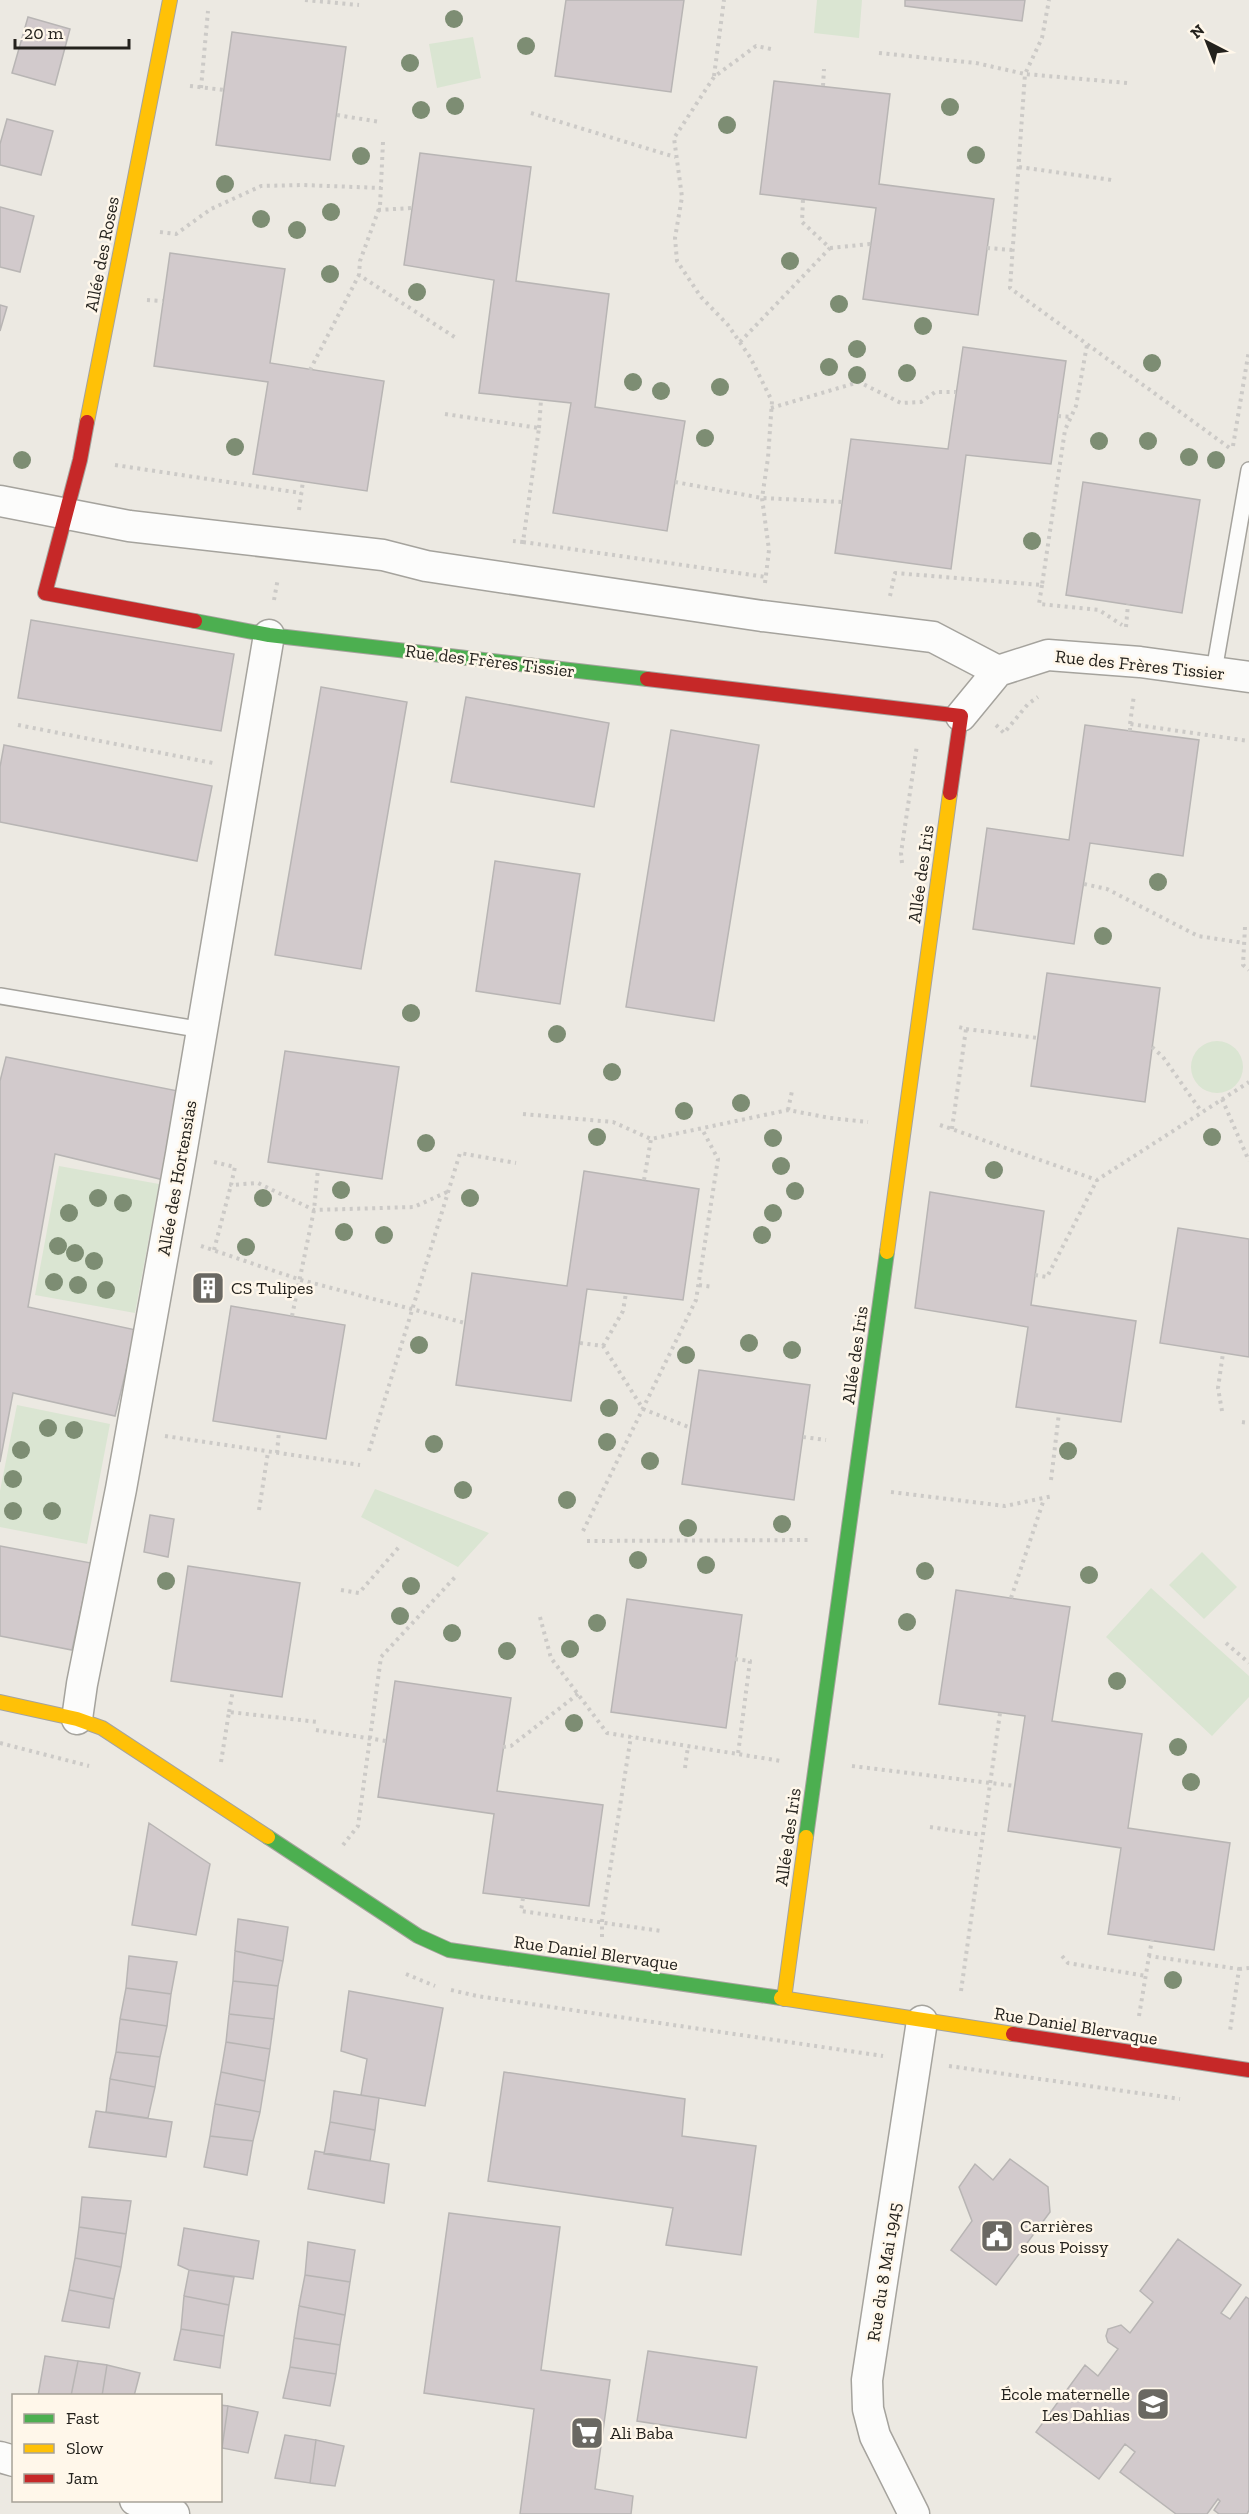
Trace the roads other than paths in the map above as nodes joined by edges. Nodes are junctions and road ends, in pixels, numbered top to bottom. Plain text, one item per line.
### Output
1 (170, 0) edge
2 (1249, 470) edge
3 (0, 501) edge
4 (67, 514) junction
5 (269, 634) junction
6 (998, 671) junction
7 (1214, 672) junction
8 (1249, 677) edge
9 (968, 708) junction
10 (0, 996) edge
11 (202, 1030) junction
12 (0, 1702) edge
13 (77, 1719) junction
14 (784, 1999) junction
15 (922, 2021) junction
16 (1249, 2070) edge
17 (141, 2502) edge
18 (174, 2514) edge
19 (914, 2514) edge

1 - 4 street, Allée des Roses
2 - 7 lane
3 - 4 street
4 - 5 street, Rue des Frères Tissier
4 - 6 street
5 - 9 street, Rue des Frères Tissier
5 - 11 street, Allée des Hortensias
6 - 7 street, Rue des Frères Tissier
6 - 9 street
7 - 8 street, Rue des Frères Tissier
9 - 14 street, Allée des Iris
10 - 11 lane
11 - 13 street, Allée des Hortensias
12 - 13 street, Rue Daniel Blervaque
13 - 14 street, Rue Daniel Blervaque
14 - 15 street, Rue Daniel Blervaque
15 - 16 street, Rue Daniel Blervaque
15 - 19 street, Rue du 8 Mai 1945
17 - 18 street

